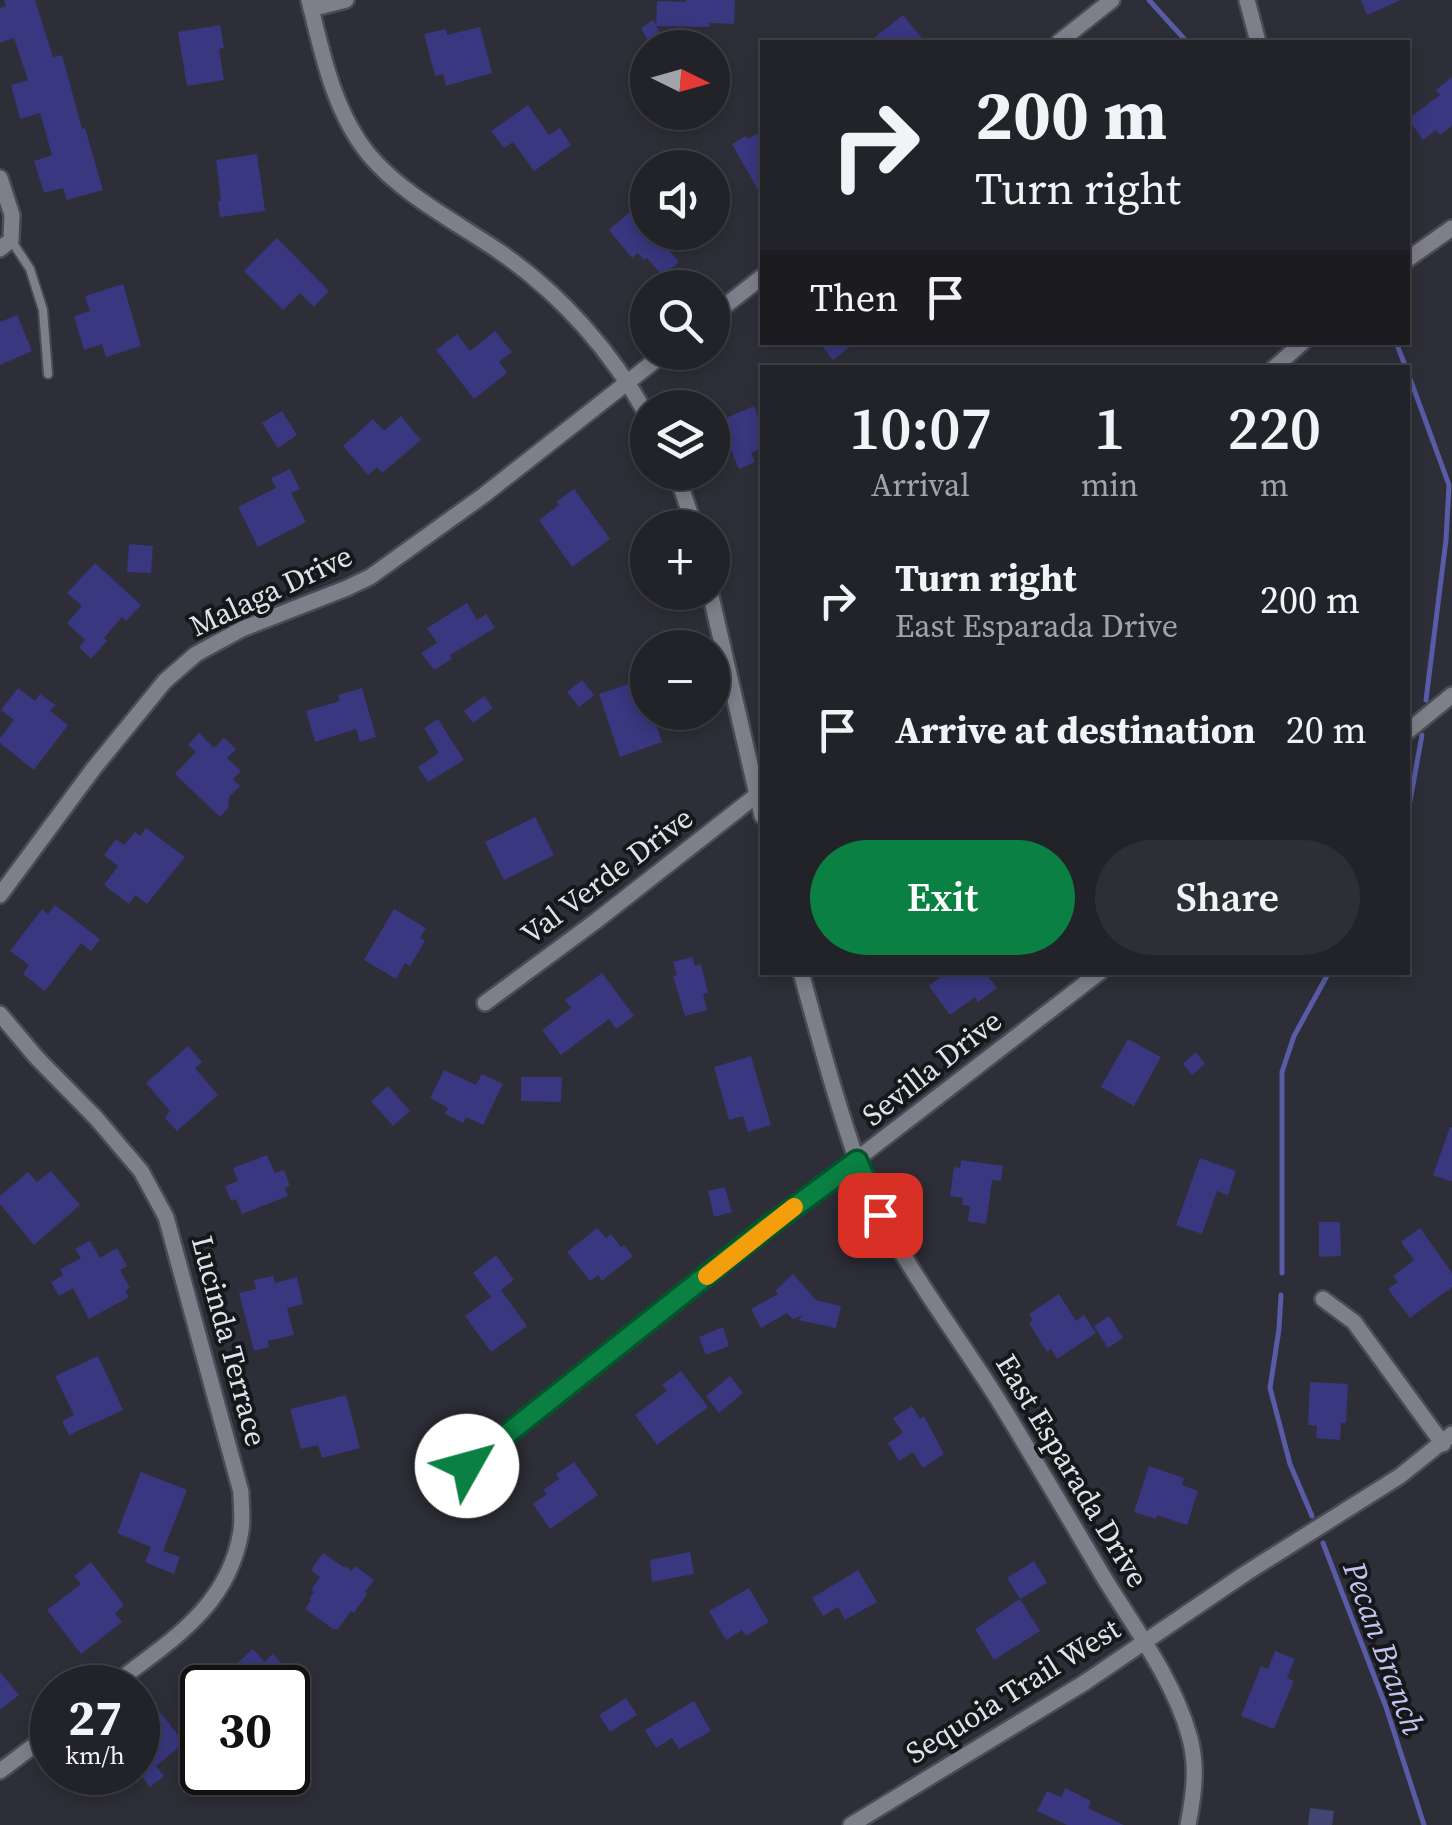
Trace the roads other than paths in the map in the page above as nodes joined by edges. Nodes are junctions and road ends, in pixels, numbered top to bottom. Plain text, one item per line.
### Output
1 (346, 0) edge
2 (1112, 0) edge
3 (1247, 0) edge
4 (310, 4) edge
5 (1061, 40) edge
6 (1257, 40) edge
7 (0, 178) edge
8 (1452, 228) edge
9 (6, 244) edge
10 (1410, 254) edge
11 (760, 279) edge
12 (730, 302) edge
13 (1300, 345) edge
14 (1277, 365) edge
15 (643, 370) edge
16 (48, 374) dead end
17 (626, 383) junction
18 (631, 390) edge
19 (714, 610) edge
20 (1452, 695) edge
21 (1410, 729) edge
22 (760, 793) edge
23 (0, 895) edge
24 (803, 975) edge
25 (1096, 975) edge
26 (485, 1003) dead end
27 (0, 1014) edge
28 (857, 1161) junction
29 (1323, 1299) dead end
30 (1447, 1439) edge
31 (467, 1466) dead end
32 (1145, 1641) junction
33 (140, 1665) edge
34 (30, 1748) edge
35 (0, 1771) edge
36 (852, 1825) edge
37 (1188, 1825) edge

1 - 4 street
2 - 5 street
3 - 6 street
4 - 17 street
7 - 9 street
8 - 10 street
9 - 16 lane
11 - 12 street
13 - 14 street
15 - 17 street, Malaga Drive
17 - 18 street
17 - 23 street, Malaga Drive
19 - 22 street
20 - 21 street
22 - 26 street, Val Verde Drive
24 - 28 street, East Esparada Drive
25 - 28 street, Sevilla Drive
27 - 33 street, Lucinda Terrace
28 - 31 street, Sevilla Drive
28 - 32 street, East Esparada Drive
29 - 30 street
30 - 32 street, Sequoia Trail West
32 - 36 street, Sequoia Trail West
32 - 37 street, East Esparada Drive
34 - 35 street

